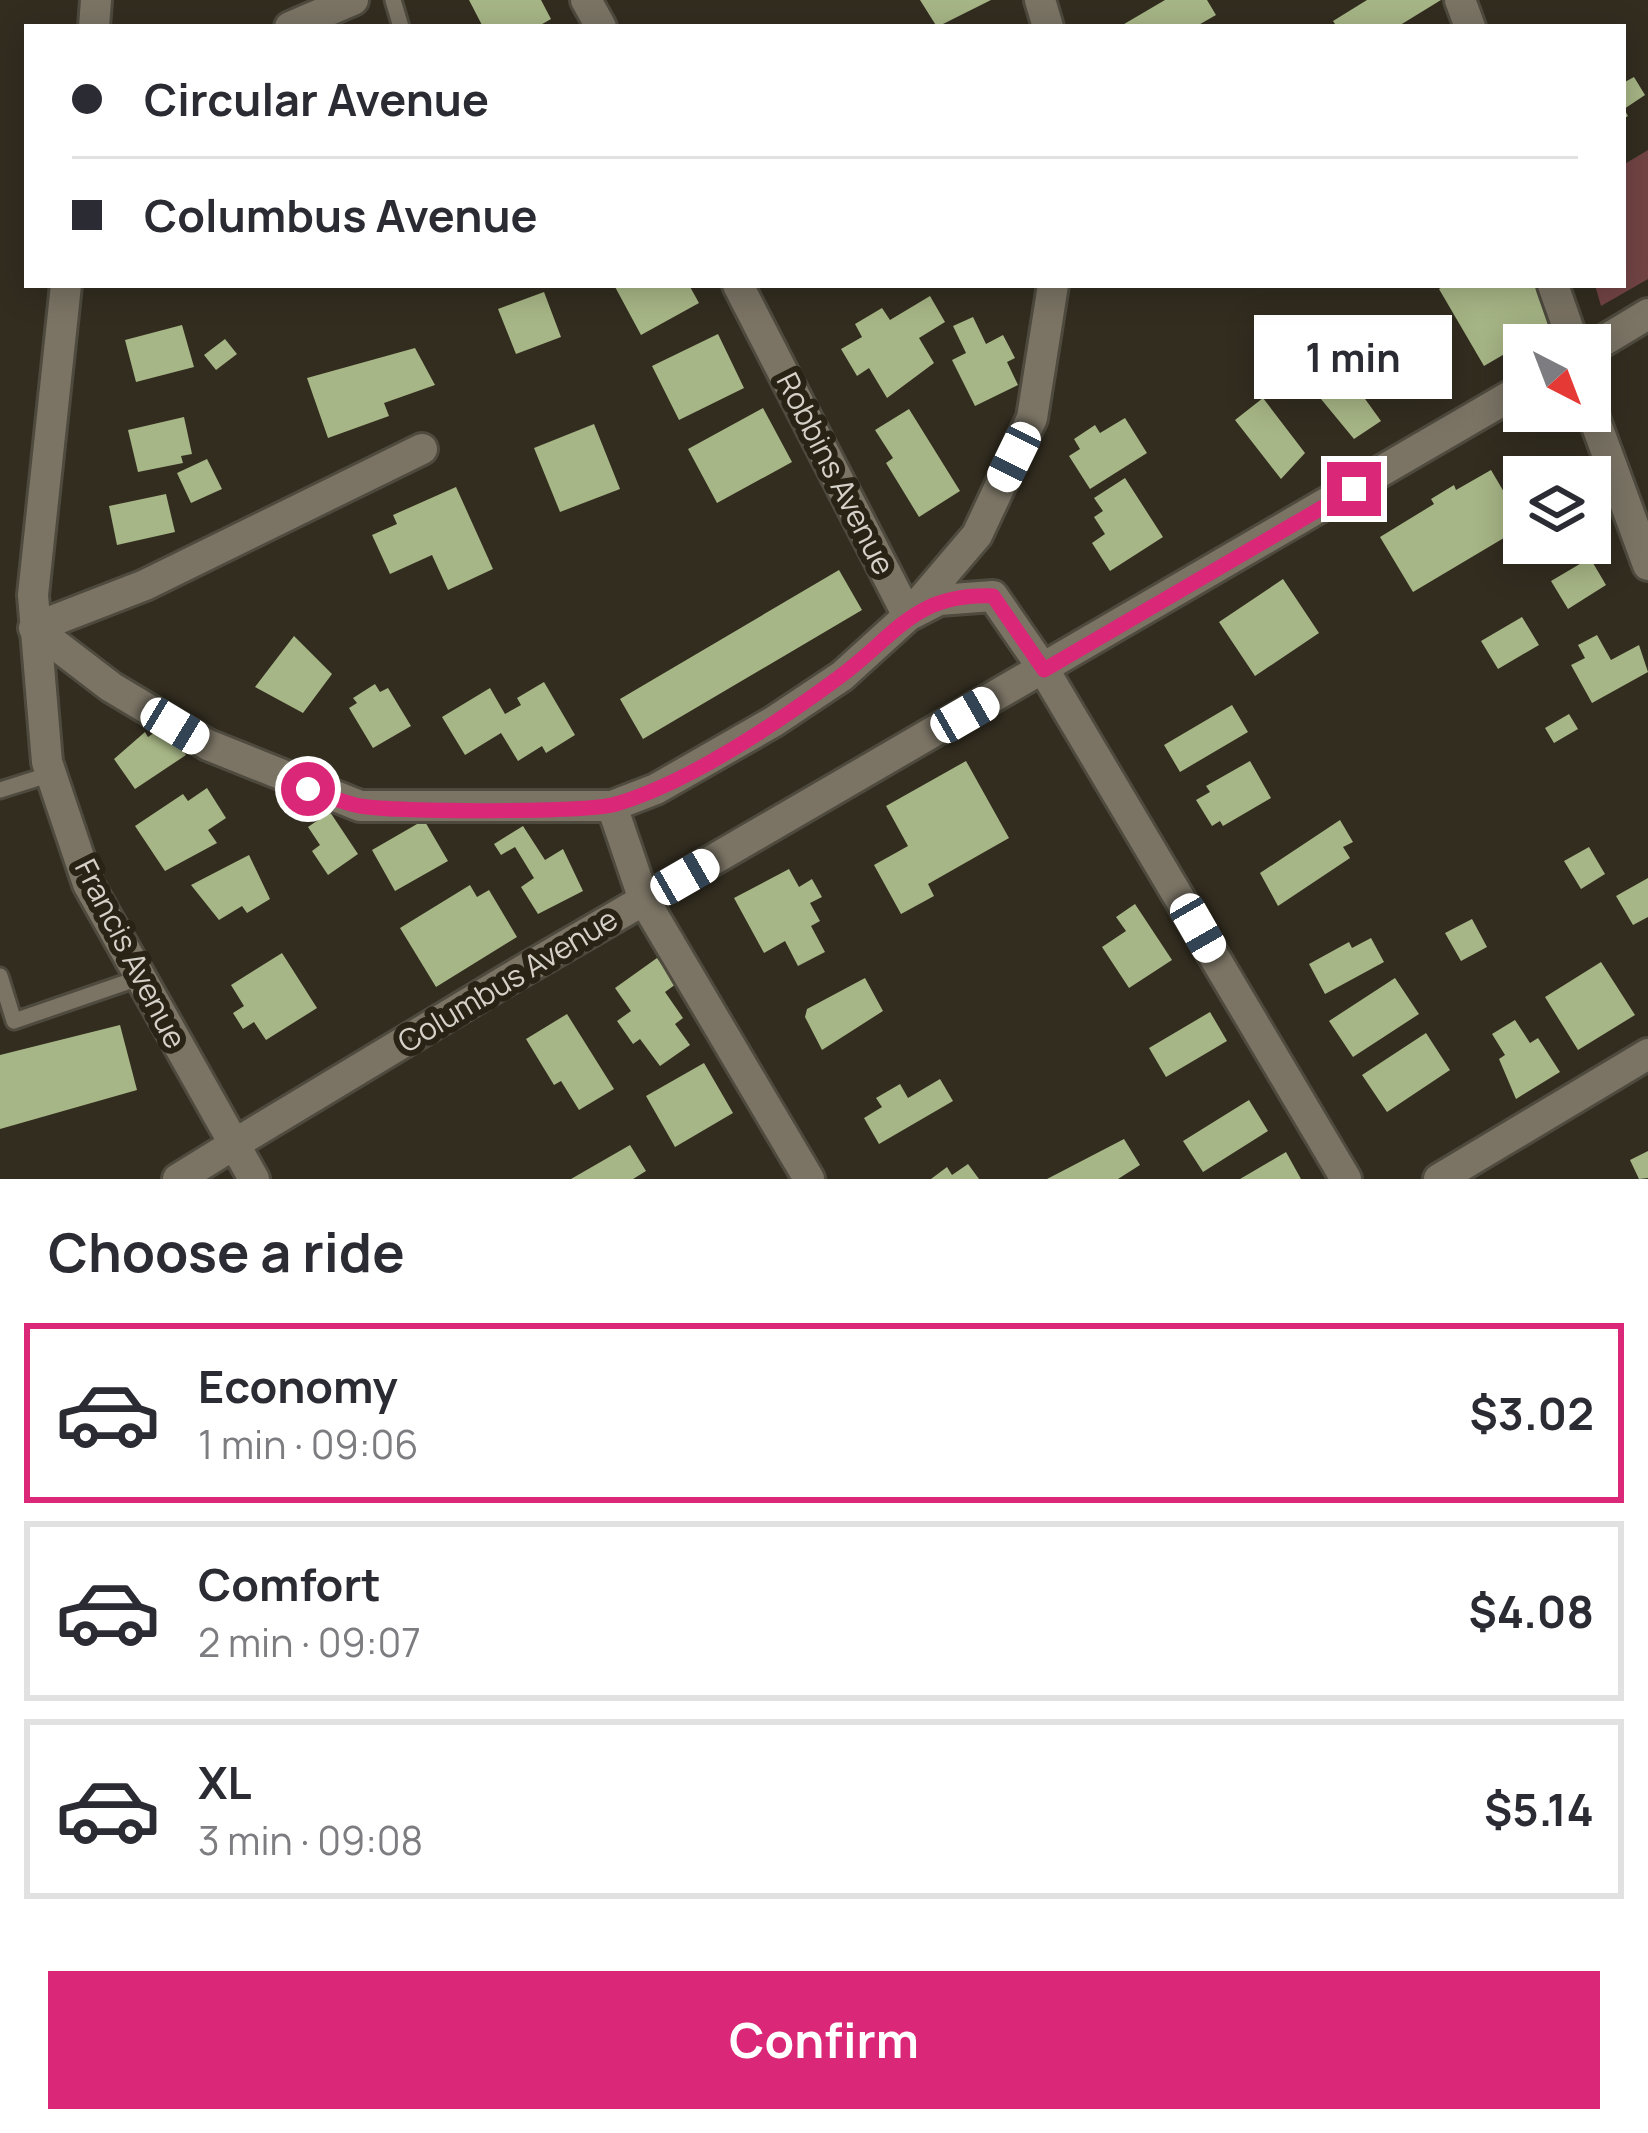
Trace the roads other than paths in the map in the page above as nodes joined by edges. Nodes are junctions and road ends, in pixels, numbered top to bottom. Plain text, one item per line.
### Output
1 (352, 0) edge
2 (297, 24) edge
3 (66, 288) edge
4 (740, 288) edge
5 (1053, 288) edge
6 (1554, 288) edge
7 (1646, 316) edge
8 (1567, 324) edge
9 (1611, 337) edge
10 (1503, 400) edge
11 (1599, 432) edge
12 (422, 449) dead end
13 (1648, 565) edge
14 (908, 616) junction
15 (34, 628) junction
16 (1044, 670) junction
17 (51, 774) junction
18 (0, 790) edge
19 (612, 806) junction
20 (644, 900) junction
21 (0, 976) edge
22 (139, 978) junction
23 (7, 1024) edge
24 (1648, 1054) edge
25 (233, 1145) junction
26 (178, 1179) edge
27 (254, 1179) edge
28 (809, 1179) edge
29 (1346, 1179) edge
30 (1439, 1179) edge

1 - 2 street
3 - 15 street, Francis Avenue
4 - 14 street, Robbins Avenue
5 - 14 street
6 - 8 street
7 - 9 street
10 - 16 street, Columbus Avenue
11 - 13 street
12 - 15 street
14 - 16 street
14 - 19 street
15 - 17 street, Francis Avenue
15 - 19 street
16 - 20 street, Columbus Avenue
16 - 29 street
17 - 18 lane
17 - 22 street, Francis Avenue
19 - 20 street
20 - 25 street, Columbus Avenue
20 - 28 street
21 - 23 lane
22 - 23 lane
22 - 25 street, Francis Avenue
24 - 30 street
25 - 26 street, Columbus Avenue
25 - 27 street, Francis Avenue

